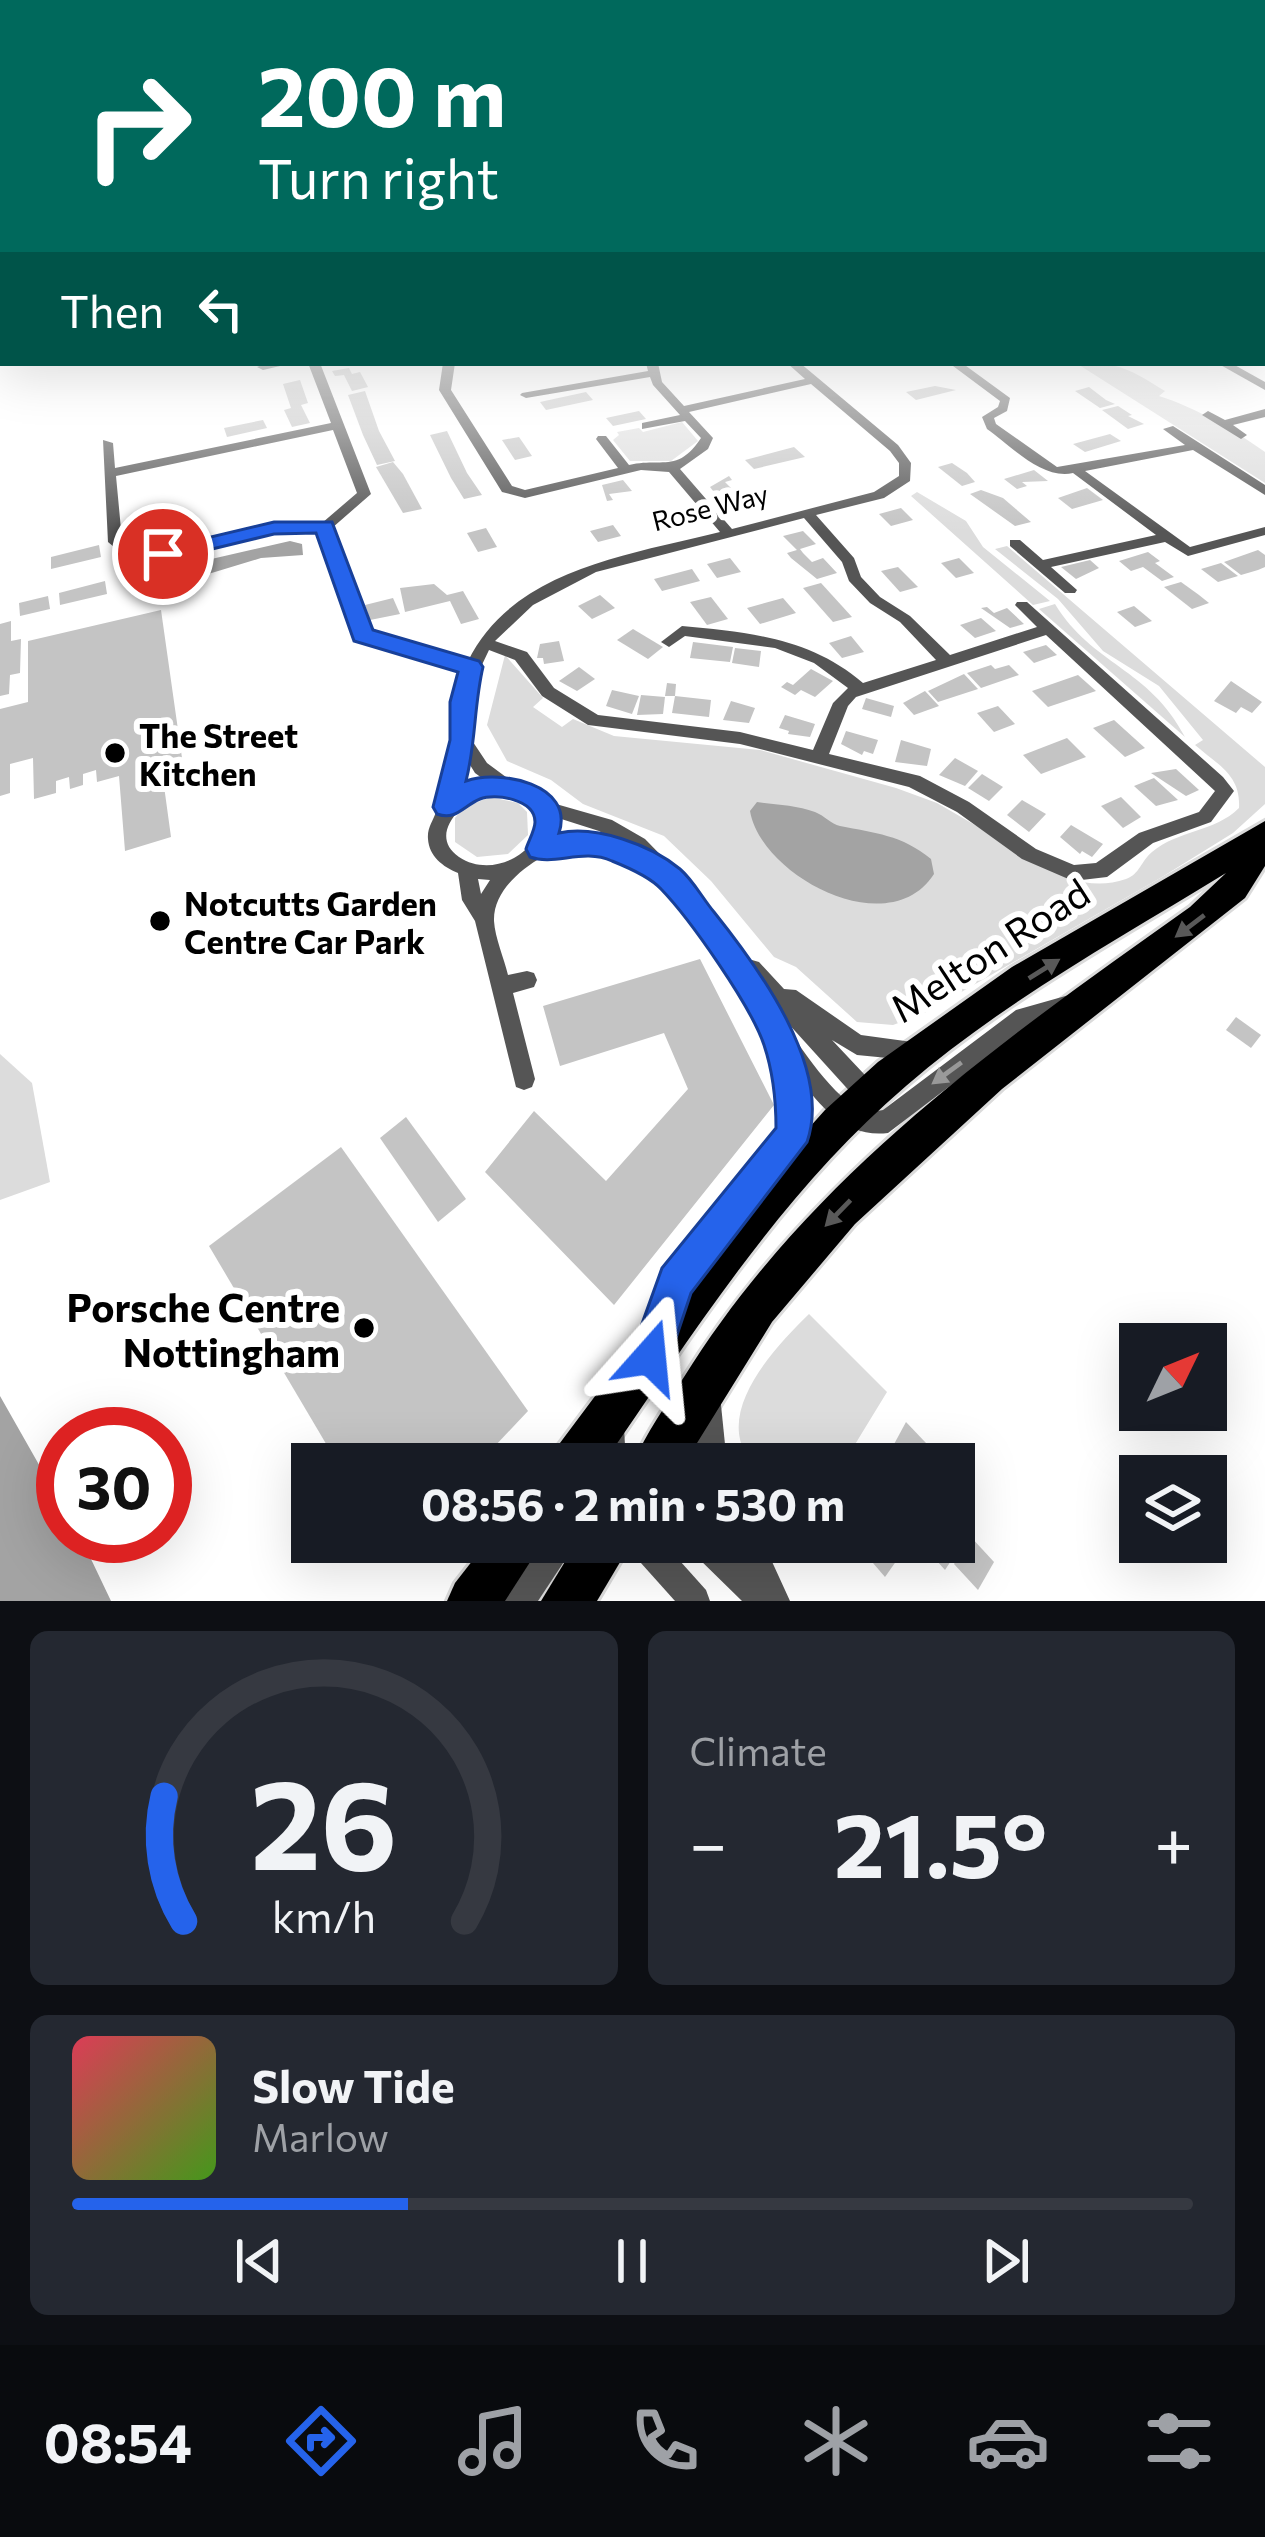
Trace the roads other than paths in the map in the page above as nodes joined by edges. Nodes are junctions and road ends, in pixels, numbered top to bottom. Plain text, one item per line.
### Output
1 (323, 382) edge
2 (446, 382) edge
3 (591, 382) edge
4 (657, 382) edge
5 (806, 382) edge
6 (815, 382) edge
7 (981, 382) edge
8 (526, 396) dead end
9 (685, 413) junction
10 (1265, 413) edge
11 (1208, 415) dead end
12 (1224, 424) junction
13 (334, 426) junction
14 (646, 426) dead end
15 (1168, 429) dead end
16 (1241, 435) dead end
17 (602, 437) dead end
18 (107, 443) dead end
19 (1195, 446) junction
20 (673, 468) junction
21 (626, 469) junction
22 (1075, 469) junction
23 (110, 473) junction
24 (1265, 491) edge
25 (807, 513) junction
26 (325, 527) junction
27 (1265, 531) edge
28 (728, 533) junction
29 (1167, 537) junction
30 (1015, 543) dead end
31 (1040, 566) junction
32 (1070, 590) dead end
33 (1022, 605) dead end
34 (669, 612) dead end
35 (1048, 629) junction
36 (484, 643) junction
37 (946, 661) junction
38 (471, 667) junction
39 (858, 688) junction
40 (463, 740) junction
41 (819, 757) junction
42 (504, 785) junction
43 (446, 807) junction
44 (544, 808) junction
45 (1265, 836) edge
46 (540, 849) junction
47 (467, 869) junction
48 (508, 870) junction
49 (669, 877) junction
50 (484, 919) junction
51 (723, 946) junction
52 (752, 969) junction
53 (527, 980) dead end
54 (500, 986) junction
55 (778, 1036) junction
56 (922, 1052) junction
57 (524, 1079) dead end
58 (877, 1121) junction
59 (650, 1357) junction
60 (709, 1382) junction
61 (609, 1416) junction
62 (589, 1443) edge
63 (611, 1443) edge
64 (670, 1443) edge
65 (711, 1443) edge
66 (502, 1563) edge
67 (547, 1563) edge
68 (593, 1563) edge
69 (662, 1563) edge
70 (725, 1563) edge
71 (757, 1563) edge
72 (473, 1601) edge
73 (519, 1601) edge
74 (567, 1601) edge
75 (695, 1601) edge
76 (764, 1601) edge
77 (775, 1601) edge

1 - 13 street
2 - 21 street
3 - 8 street
4 - 9 street
5 - 9 street
6 - 25 street, Rose Way
7 - 22 street
9 - 14 street
9 - 20 street
10 - 12 street
11 - 12 street
12 - 16 street
13 - 23 street
13 - 26 street
15 - 19 street
17 - 21 street
18 - 23 street
19 - 22 street
19 - 24 street
20 - 21 street
20 - 28 street
22 - 29 street
23 - 26 street
25 - 28 street, Rose Way
25 - 37 street
26 - 38 street
27 - 29 street
28 - 36 street, Rose Way
29 - 31 street
30 - 31 street
31 - 32 street
33 - 35 street
34 - 39 street
35 - 37 street
35 - 41 street
36 - 38 street, Rose Way
36 - 41 street
37 - 39 street
38 - 40 street, Rose Way
39 - 41 street
40 - 42 street
40 - 43 street, Rose Way
42 - 43 street
42 - 44 street
43 - 47 street
44 - 46 street
44 - 49 street
56 -> 45 main road, Melton Road
45 -> 58 main road, Melton Road
46 - 48 street
46 - 49 street
47 - 48 street
47 - 50 street
48 - 50 street
49 - 51 street
50 - 54 street
51 - 52 street
51 - 55 street
52 - 56 street
52 - 58 street
53 - 54 street
54 - 57 street
55 - 58 street
55 - 59 street
56 - 58 main road, Melton Road
58 - 59 main road, Melton Road
58 -> 60 main road, Melton Road
59 - 61 main road, Melton Road
60 - 64 main road, Melton Road
60 - 65 street
61 - 62 main road, Melton Road
61 - 63 street
66 - 72 main road
67 - 73 street
68 - 74 main road
69 - 75 street
70 - 76 street
71 - 77 street

